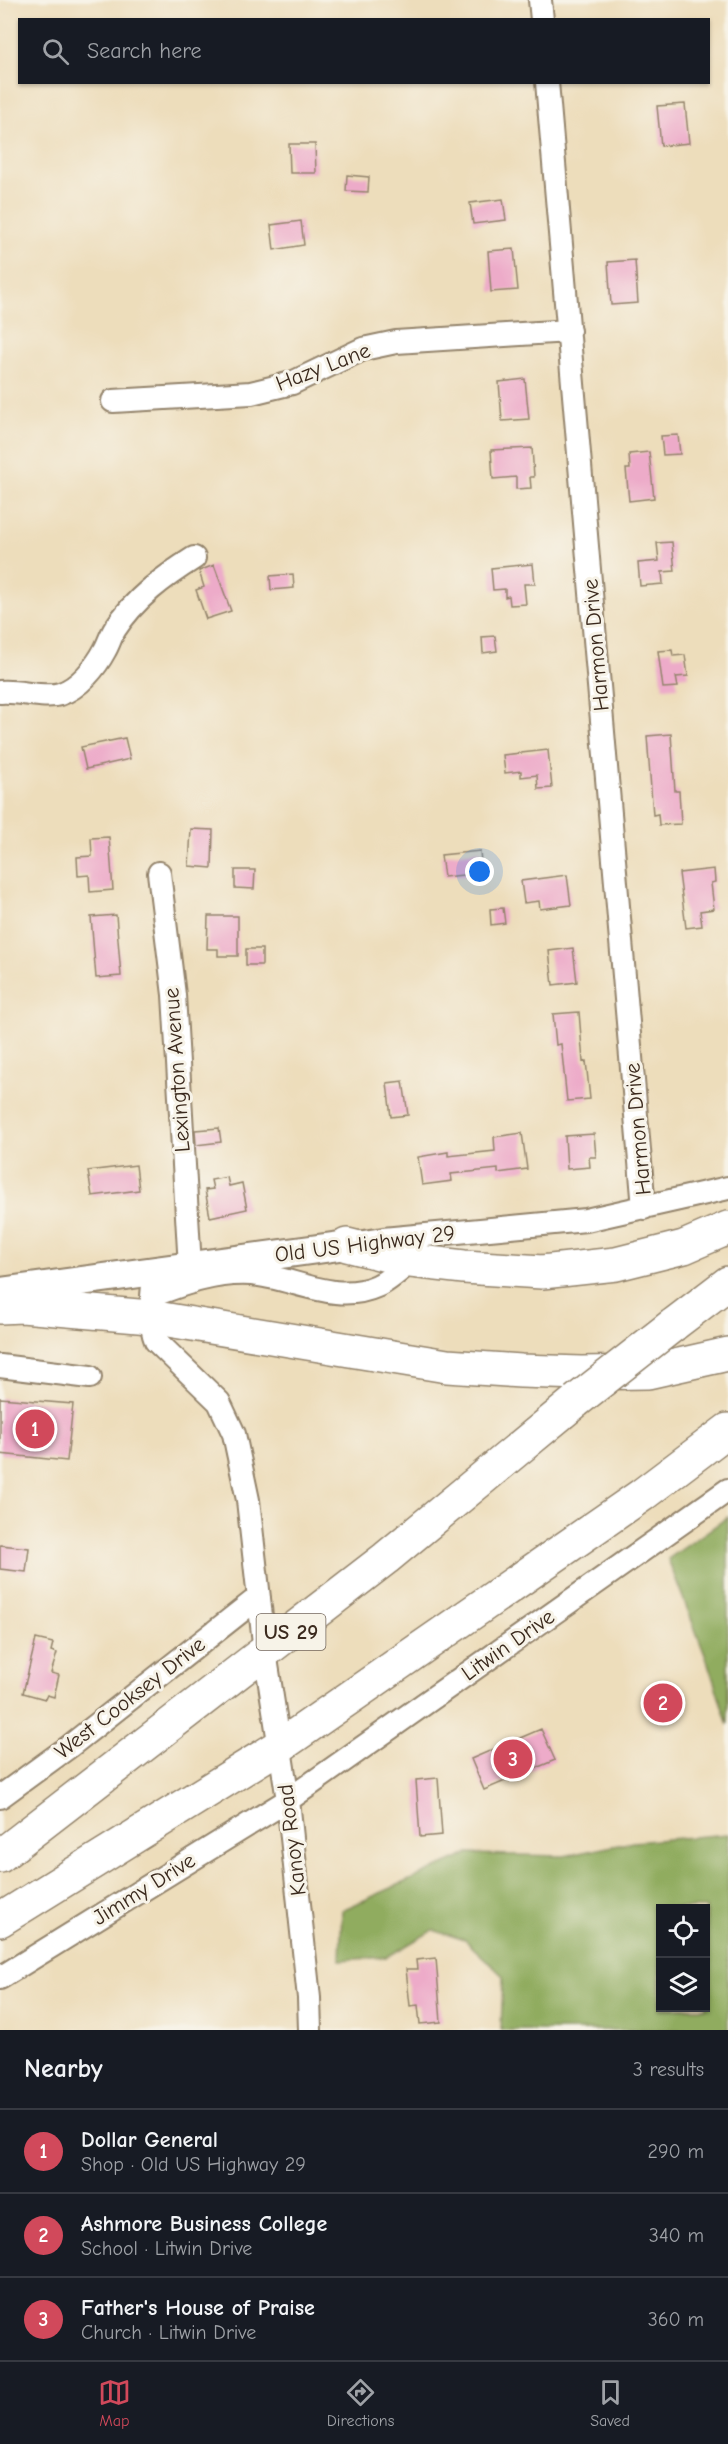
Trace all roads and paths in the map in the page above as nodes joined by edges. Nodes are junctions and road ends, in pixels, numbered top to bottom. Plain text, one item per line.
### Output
1 (540, 0) edge
2 (542, 18) edge
3 (548, 84) edge
4 (569, 331) junction
5 (113, 401) dead end
6 (194, 558) dead end
7 (0, 692) edge
8 (159, 873) dead end
9 (728, 1188) edge
10 (644, 1208) junction
11 (728, 1228) edge
12 (447, 1234) junction
13 (347, 1245) junction
14 (411, 1261) junction
15 (190, 1267) junction
16 (728, 1283) edge
17 (0, 1292) edge
18 (153, 1294) junction
19 (0, 1307) edge
20 (728, 1354) edge
21 (0, 1366) edge
22 (90, 1377) dead end
23 (728, 1430) edge
24 (728, 1490) edge
25 (259, 1598) junction
26 (266, 1652) junction
27 (280, 1746) junction
28 (0, 1797) edge
29 (288, 1800) junction
30 (0, 1856) edge
31 (0, 1920) edge
32 (0, 1978) edge
33 (310, 2030) edge

1 - 2 street
3 - 4 street, Harmon Drive
4 - 5 street, Hazy Lane
4 - 10 street, Harmon Drive
6 - 7 street
8 - 15 street, Lexington Avenue
9 - 10 street, Old US Highway 29
10 - 12 street, Old US Highway 29
11 - 14 highway
12 - 13 street, Old US Highway 29
12 - 14 street
13 - 14 highway
13 - 15 main road, Old US Highway 29
14 - 18 street
15 - 18 main road, Old US Highway 29
16 - 26 highway, US 29, bridge
17 - 18 main road, Old US Highway 29
18 - 19 highway
18 - 20 highway
18 - 25 street, Kanoy Road
21 - 22 street
23 - 27 highway
24 - 29 street, Litwin Drive
25 - 26 street, Kanoy Road
25 - 28 street, West Cooksey Drive
26 - 27 street, Kanoy Road
26 - 30 highway, US 29
27 - 29 street, Kanoy Road
27 - 31 highway
29 - 32 street, Jimmy Drive
29 - 33 street, Kanoy Road

